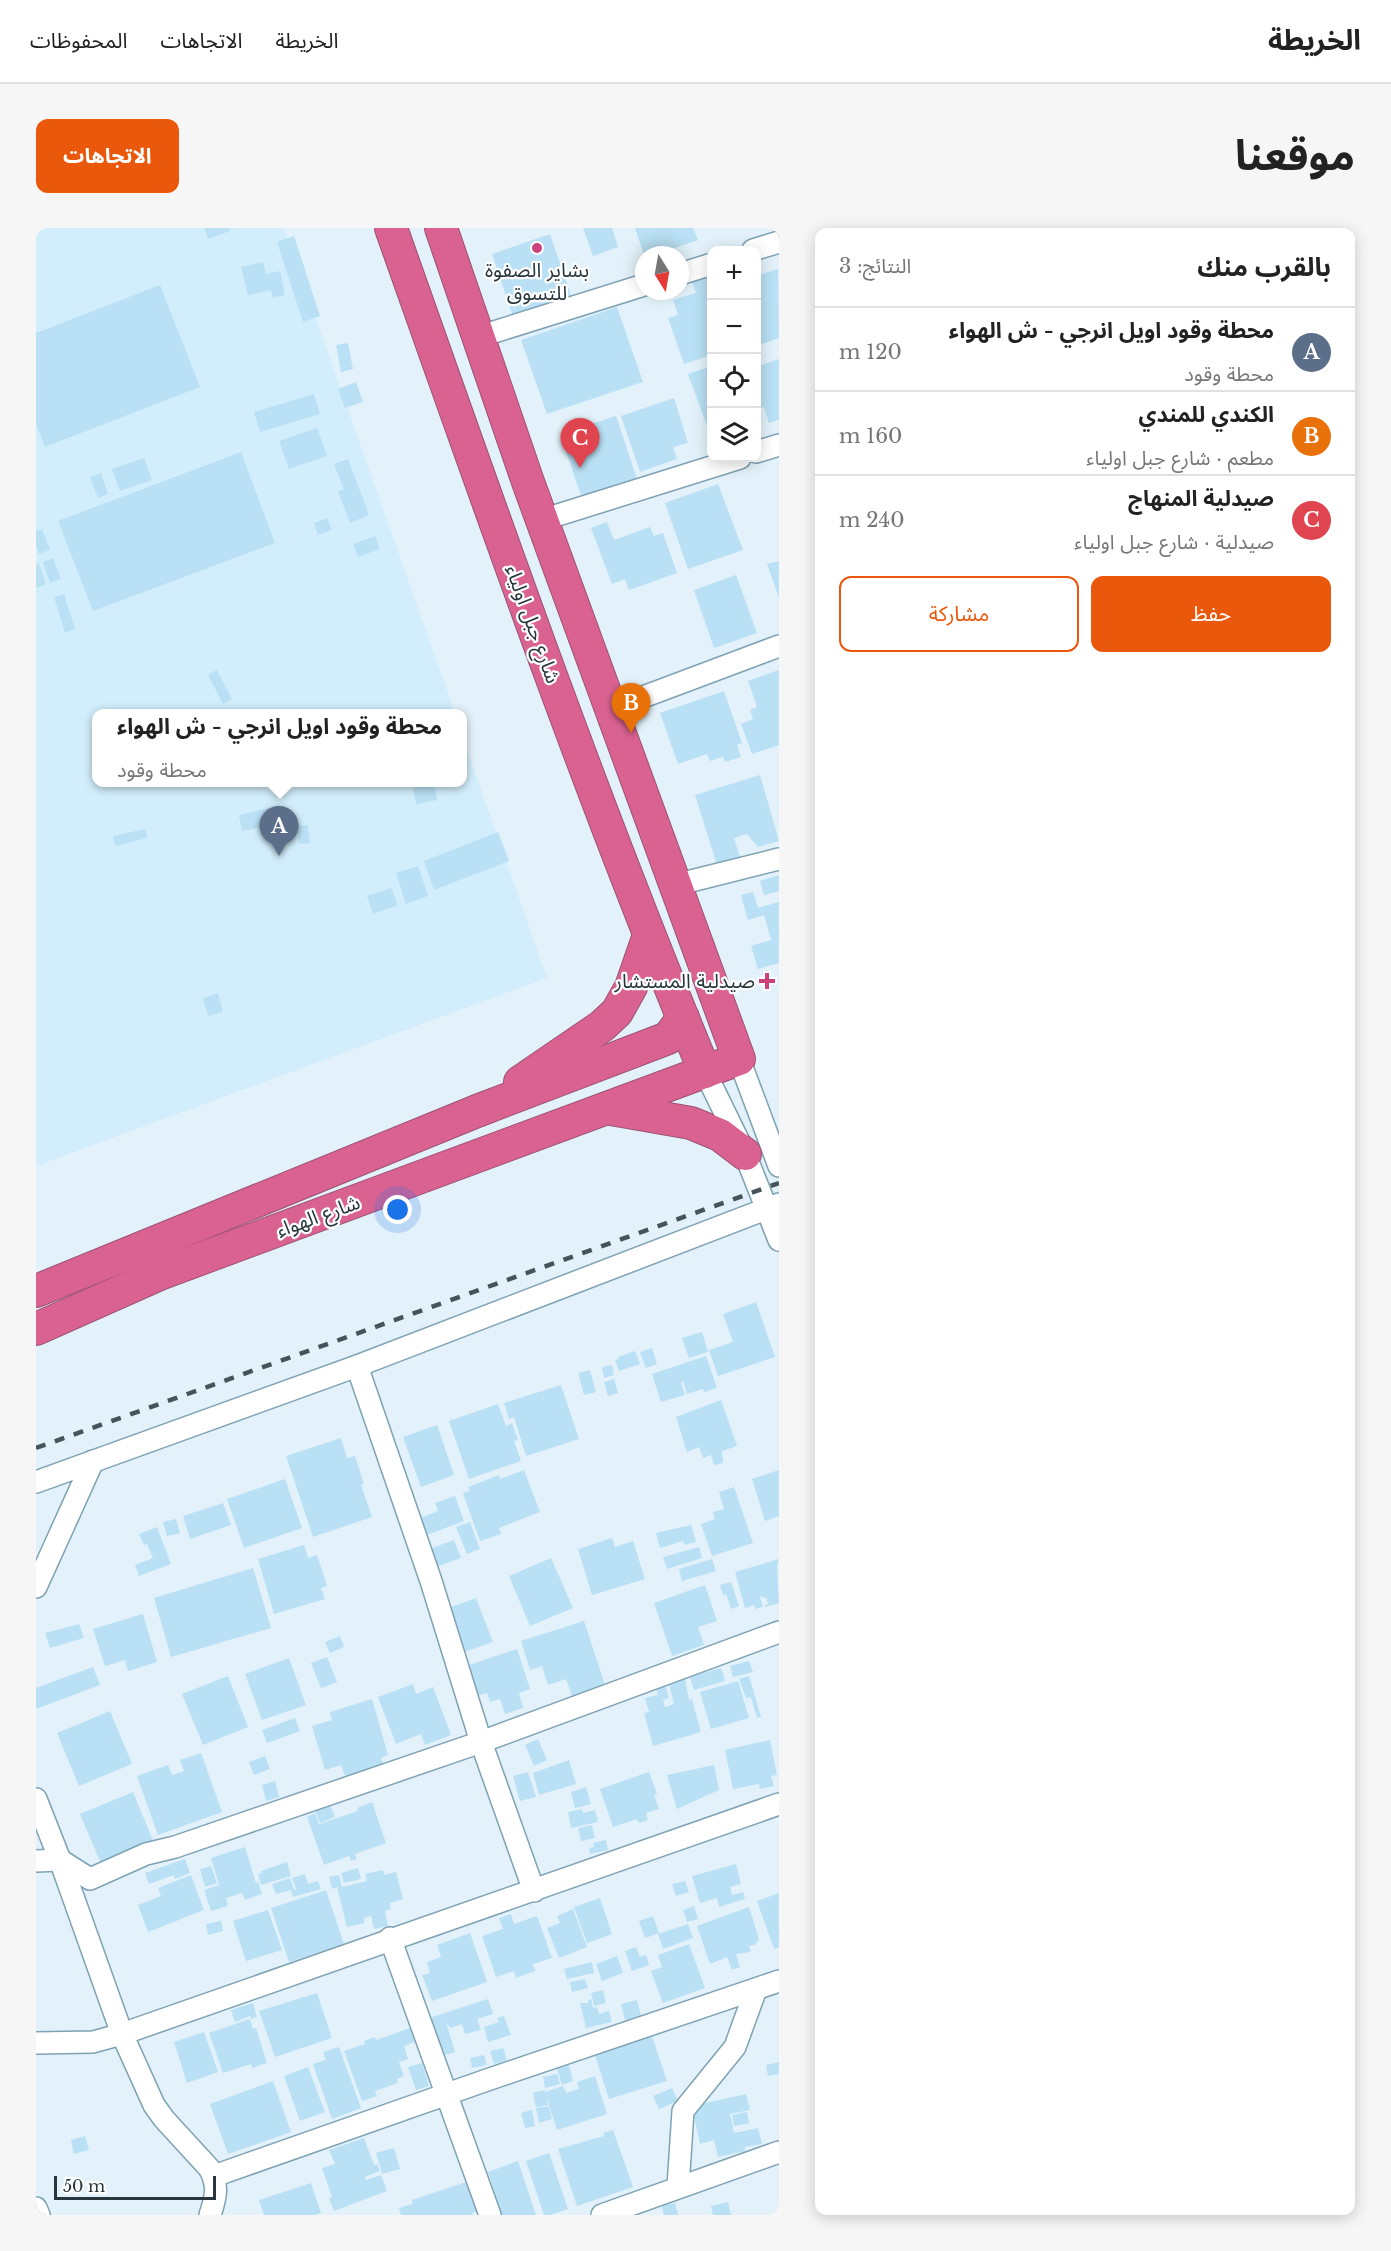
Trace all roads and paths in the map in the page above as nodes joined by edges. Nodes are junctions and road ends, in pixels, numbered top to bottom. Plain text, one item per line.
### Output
1 (391, 228) edge
2 (441, 228) edge
3 (779, 242) edge
4 (761, 248) edge
5 (707, 265) edge
6 (689, 271) edge
7 (635, 288) edge
8 (478, 337) junction
9 (779, 445) edge
10 (761, 450) edge
11 (727, 462) edge
12 (542, 520) junction
13 (779, 646) edge
14 (611, 709) junction
15 (779, 859) edge
16 (675, 885) junction
17 (649, 935) junction
18 (720, 1007) junction
19 (682, 1018) junction
20 (739, 1059) junction
21 (705, 1072) junction
22 (610, 1109) junction
23 (477, 1111) junction
24 (745, 1154) junction
25 (779, 1166) edge
26 (773, 1206) edge
27 (779, 1240) edge
28 (36, 1291) edge
29 (36, 1329) edge
30 (357, 1366) junction
31 (93, 1461) junction
32 (36, 1482) edge
33 (36, 1587) edge
34 (779, 1632) edge
35 (481, 1742) junction
36 (36, 1799) edge
37 (779, 1804) edge
38 (60, 1860) junction
39 (36, 1861) edge
40 (534, 1891) junction
41 (390, 1938) junction
42 (779, 1981) edge
43 (756, 1989) junction
44 (122, 2034) junction
45 (36, 2043) edge
46 (446, 2095) junction
47 (779, 2152) edge
48 (214, 2175) junction
49 (678, 2187) junction
50 (36, 2208) edge
51 (39, 2215) edge
52 (210, 2215) edge
53 (490, 2215) edge
54 (602, 2215) edge

1 - 17 highway, شارع جبل اولياء
2 - 8 highway
3 - 4 street
5 - 6 street
7 - 8 street
8 - 12 highway
9 - 10 street
11 - 12 street
12 - 14 highway
13 - 14 street
14 - 16 highway
15 - 16 street
16 - 18 highway
17 - 19 highway, شارع جبل اولياء
17 - 23 highway
18 - 19 highway
18 - 20 highway
19 - 21 highway, شارع جبل اولياء
19 - 23 highway, شارع الهواء
20 - 21 highway, شارع الهواء
20 - 25 street
21 - 22 highway, شارع الهواء
21 - 24 street
22 - 24 highway
22 - 29 highway, شارع الهواء
23 - 28 highway, شارع الهواء
24 - 26 street
26 - 27 street
26 - 30 street
30 - 31 street
30 - 35 street
31 - 32 street
31 - 33 street
34 - 35 street
35 - 38 street
35 - 40 street
36 - 38 street
37 - 40 street
38 - 39 street
38 - 44 street
40 - 41 street
41 - 44 street
41 - 46 street
42 - 43 street
43 - 46 street
43 - 49 street
44 - 45 street
44 - 48 street
46 - 48 street
46 - 53 street
47 - 49 street
48 - 52 street
49 - 54 street
50 - 51 street

